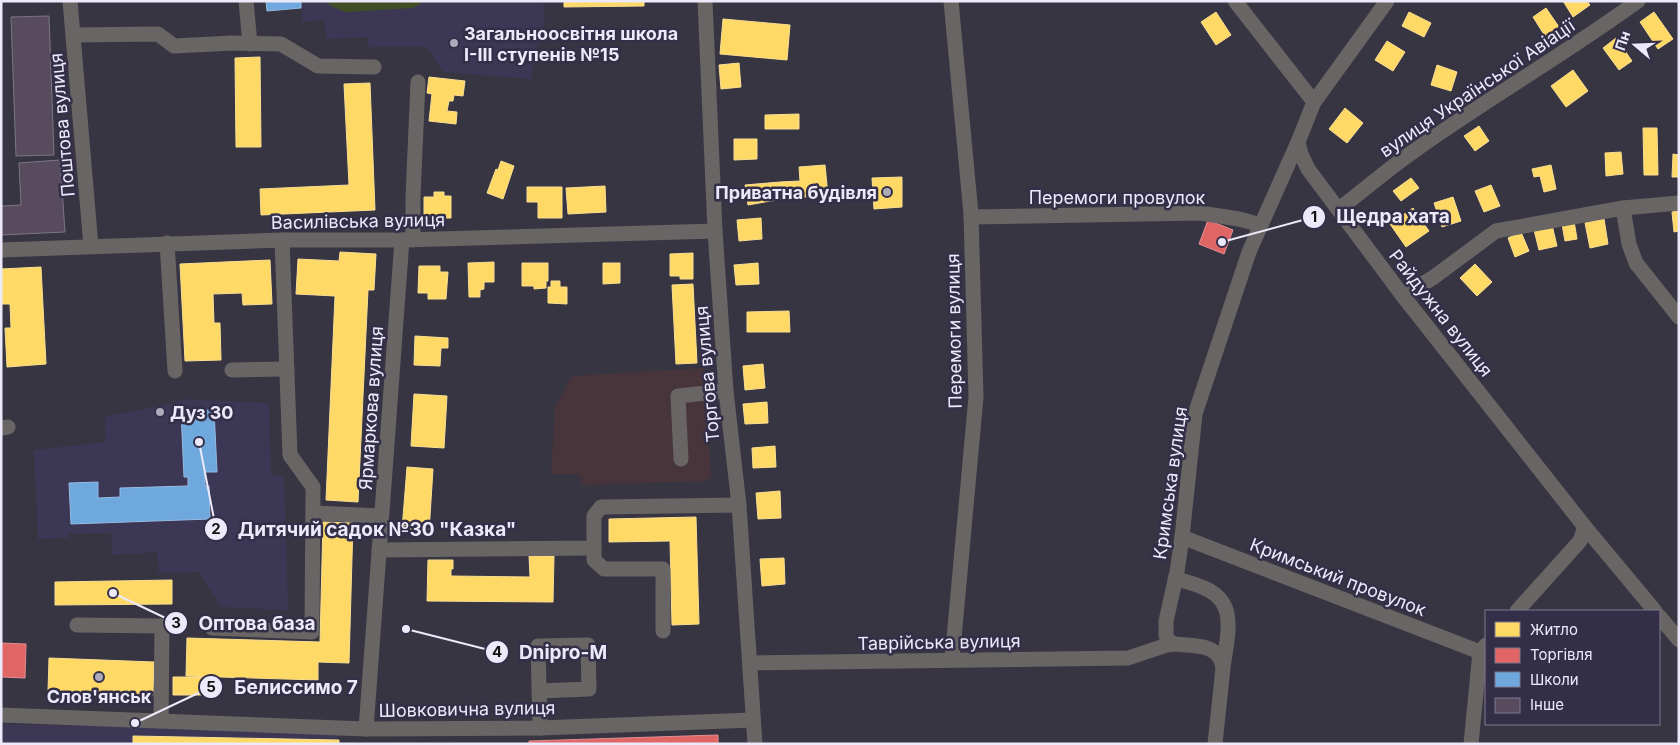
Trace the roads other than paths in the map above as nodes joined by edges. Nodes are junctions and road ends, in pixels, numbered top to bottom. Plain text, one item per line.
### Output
1 (70, 1) edge
2 (246, 1) edge
3 (705, 1) edge
4 (951, 1) edge
5 (1235, 1) edge
6 (1387, 1) edge
7 (1638, 1) edge
8 (73, 35) junction
9 (250, 44) junction
10 (374, 67) dead end
11 (418, 82) dead end
12 (1314, 102) junction
13 (1298, 142) junction
14 (1679, 203) edge
15 (1622, 208) junction
16 (1339, 209) junction
17 (971, 217) junction
18 (1261, 225) junction
19 (715, 231) junction
20 (282, 240) junction
21 (408, 240) junction
22 (167, 244) junction
23 (91, 246) junction
24 (1, 250) edge
25 (1403, 296) junction
26 (1679, 317) edge
27 (287, 369) junction
28 (232, 370) dead end
29 (175, 371) dead end
30 (726, 391) junction
31 (681, 459) dead end
32 (739, 505) junction
33 (314, 513) junction
34 (382, 516) junction
35 (1585, 527) junction
36 (1182, 537) junction
37 (594, 548) junction
38 (378, 550) junction
39 (1175, 579) junction
40 (1518, 610) edge
41 (1654, 610) edge
42 (1660, 617) edge
43 (1166, 621) junction
44 (77, 625) dead end
45 (212, 628) dead end
46 (663, 630) dead end
47 (1679, 640) edge
48 (1174, 644) junction
49 (1483, 648) edge
50 (1128, 658) junction
51 (952, 660) junction
52 (751, 663) junction
53 (1223, 668) junction
54 (539, 691) junction
55 (1, 715) edge
56 (753, 720) junction
57 (161, 721) junction
58 (540, 728) junction
59 (366, 729) junction
60 (755, 744) edge
61 (1215, 744) edge
62 (1471, 744) edge

1 - 8 street, Поштова вулиця
2 - 9 street
3 - 19 street, Торгова вулиця
4 - 17 street, Перемоги вулиця
5 - 12 street
6 - 12 street
7 - 16 street, вулиця Української Авіації
8 - 9 street
8 - 23 street, Поштова вулиця
9 - 10 street
11 - 21 street, Ярмаркова вулиця
12 - 13 street
13 - 16 street, Райдужна вулиця
13 - 18 street, Кримська вулиця
14 - 15 street
15 - 25 street
15 - 26 street
16 - 25 street, Райдужна вулиця
17 - 18 street, Перемоги провулок
17 - 51 street, Перемоги вулиця
18 - 36 street, Кримська вулиця
19 - 21 street, Василівська вулиця
19 - 30 street, Торгова вулиця
20 - 21 street, Василівська вулиця
20 - 22 street, Василівська вулиця
20 - 27 street
21 - 34 street, Ярмаркова вулиця
22 - 23 street, Василівська вулиця
22 - 29 street
23 - 24 street, Василівська вулиця
25 - 35 street, Райдужна вулиця
27 - 28 street
27 - 33 street
30 - 31 street
30 - 32 street, Торгова вулиця
32 - 37 street
32 - 52 street, Торгова вулиця
33 - 34 street
33 - 45 street
34 - 38 street, Ярмаркова вулиця
35 - 40 street
35 - 41 street, Райдужна вулиця
36 - 39 street, Кримська вулиця
36 - 49 street, Кримський провулок
37 - 38 street
37 - 46 street
38 - 59 street, Ярмаркова вулиця
39 - 43 street, Кримська вулиця
39 - 53 street
42 - 47 street
43 - 48 street, Кримська вулиця
43 - 50 street
44 - 57 street
48 - 50 street, Таврійська вулиця
48 - 53 street
49 - 62 street
50 - 51 street, Таврійська вулиця
51 - 52 street, Таврійська вулиця
52 - 56 street, Торгова вулиця
53 - 61 street
54 - 54 street
54 - 58 street
55 - 57 street, Шовковична вулиця
56 - 58 street, Шовковична вулиця
56 - 60 street, Торгова вулиця
57 - 59 street, Шовковична вулиця
58 - 59 street, Шовковична вулиця

